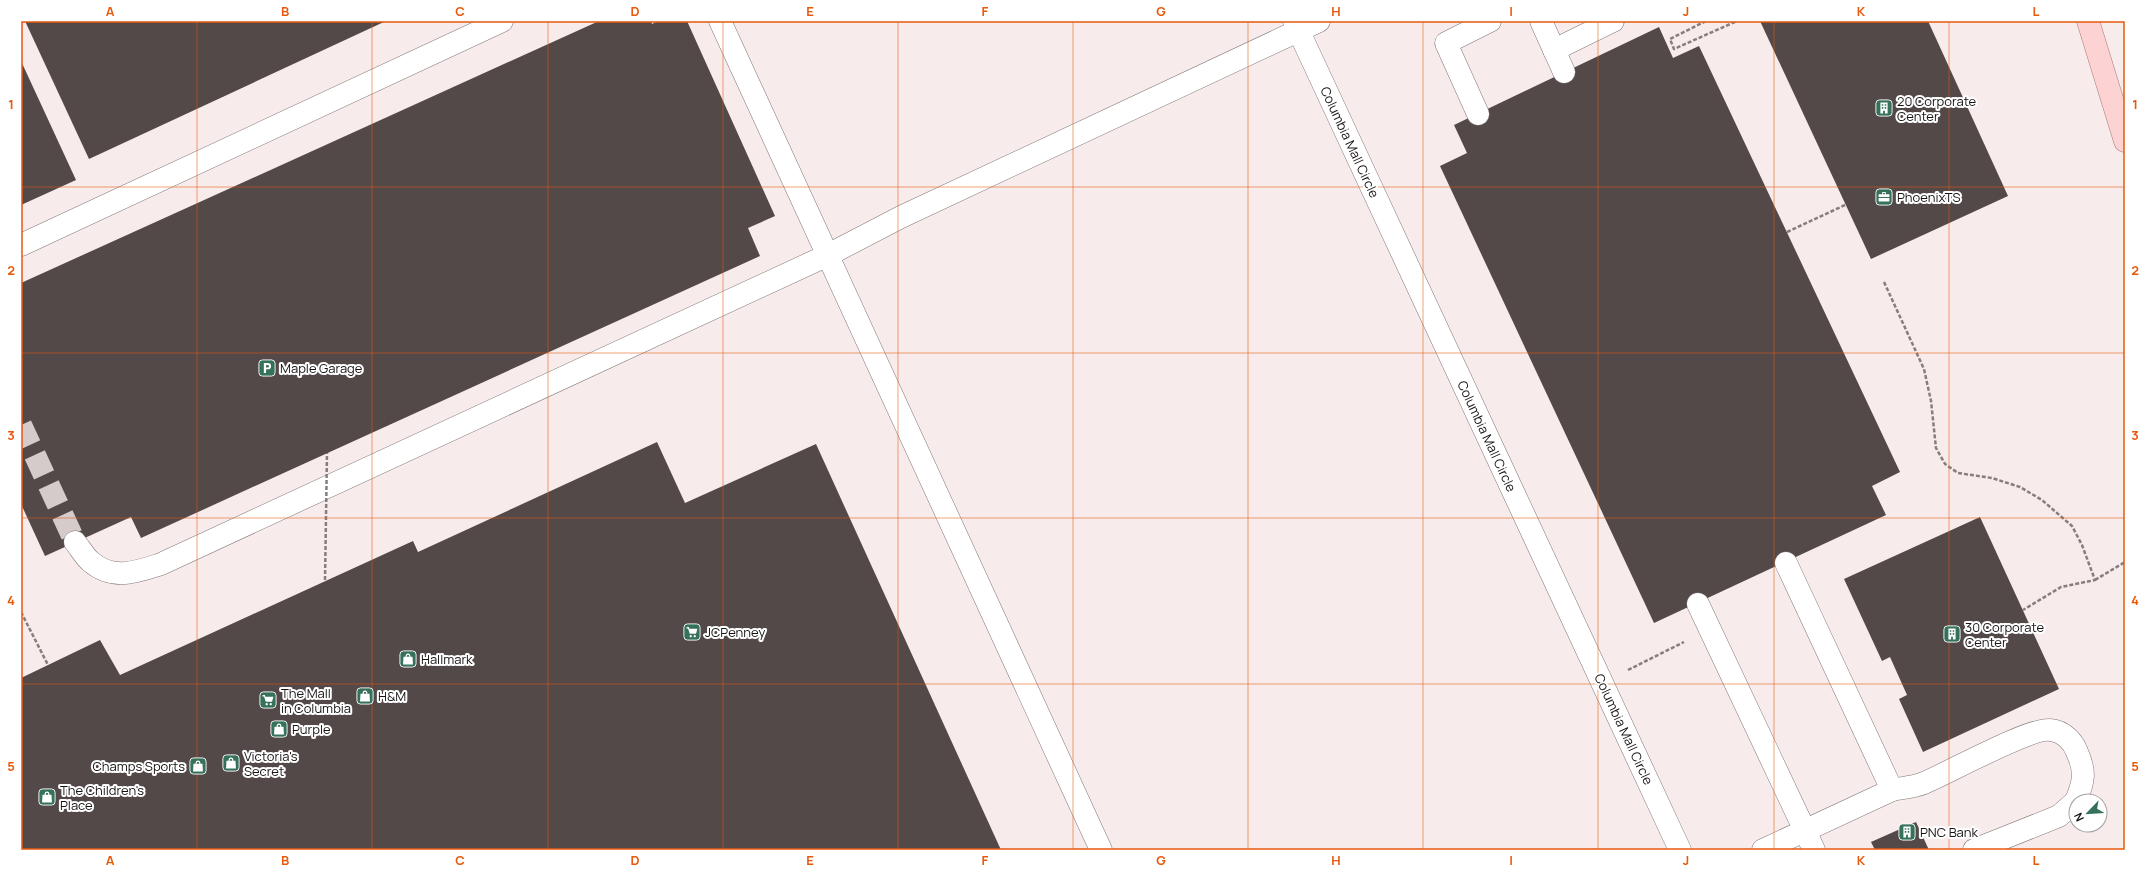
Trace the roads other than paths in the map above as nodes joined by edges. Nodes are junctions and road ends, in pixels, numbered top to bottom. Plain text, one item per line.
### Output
1 (502, 21) edge
2 (720, 21) edge
3 (1319, 21) edge
4 (1490, 21) edge
5 (1541, 21) edge
6 (1613, 21) edge
7 (2088, 21) edge
8 (1297, 26) edge
9 (1554, 50) junction
10 (1564, 72) dead end
11 (1478, 114) dead end
12 (2125, 141) edge
13 (21, 245) edge
14 (828, 255) junction
15 (75, 542) tunnel mouth
16 (1786, 563) dead end
17 (1698, 604) dead end
18 (1892, 790) junction
19 (2079, 793) edge
20 (2068, 808) edge
21 (1804, 831) junction
22 (1101, 850) edge
23 (1680, 850) edge
24 (1763, 850) edge
25 (1814, 850) edge
26 (1974, 850) edge

1 - 13 street
2 - 14 street
3 - 8 street
4 - 11 street
5 - 9 street
6 - 9 street
7 - 12 main road
8 - 14 street
8 - 23 street, Columbia Mall Circle
9 - 10 street
14 - 15 street
14 - 22 street
16 - 18 street
17 - 21 street
18 - 19 street
18 - 21 street
20 - 26 street
21 - 24 street
21 - 25 street

